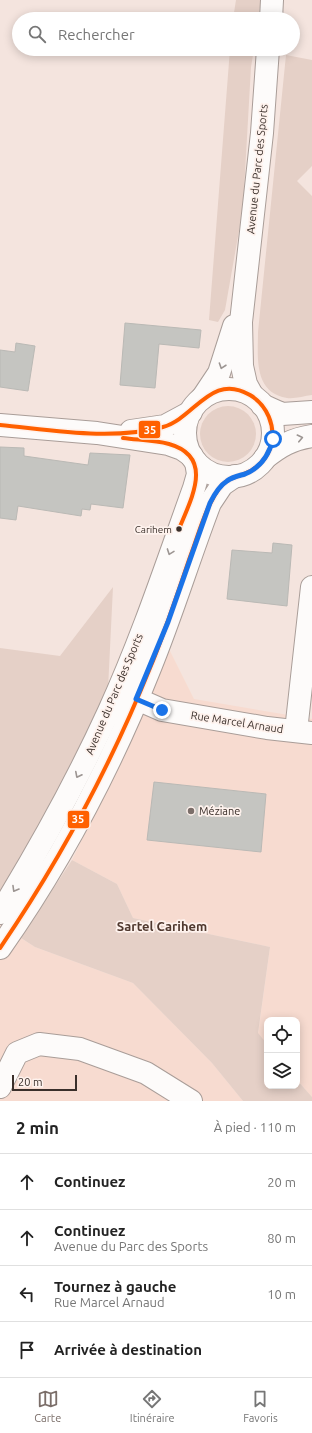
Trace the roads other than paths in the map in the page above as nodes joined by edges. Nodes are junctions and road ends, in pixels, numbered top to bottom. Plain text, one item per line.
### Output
1 (272, 0) edge
2 (271, 12) edge
3 (267, 56) edge
4 (244, 288) junction
5 (257, 400) junction
6 (197, 404) junction
7 (312, 412) edge
8 (0, 425) edge
9 (98, 433) junction
10 (312, 436) edge
11 (265, 458) junction
12 (194, 459) junction
13 (235, 476) junction
14 (312, 587) edge
15 (127, 695) junction
16 (304, 732) edge
17 (0, 913) edge
18 (0, 948) edge
19 (0, 1087) edge
20 (191, 1101) edge

1 - 2 main road
3 - 4 main road, Avenue du Parc des Sports
4 - 5 main road, Avenue du Parc des Sports
4 -> 6 main road, Avenue du Parc des Sports
5 - 6 main road
5 - 7 main road
5 - 11 main road
6 - 9 main road
6 - 12 main road
8 - 9 main road
9 - 12 main road
11 -> 10 main road
11 - 13 main road
12 - 13 main road
12 -> 15 main road, Avenue du Parc des Sports
13 - 15 main road, Avenue du Parc des Sports
14 - 16 main road
15 - 16 main road, Rue Marcel Arnaud
15 -> 17 main road, Avenue du Parc des Sports
15 - 18 main road, Avenue du Parc des Sports
19 - 20 main road

